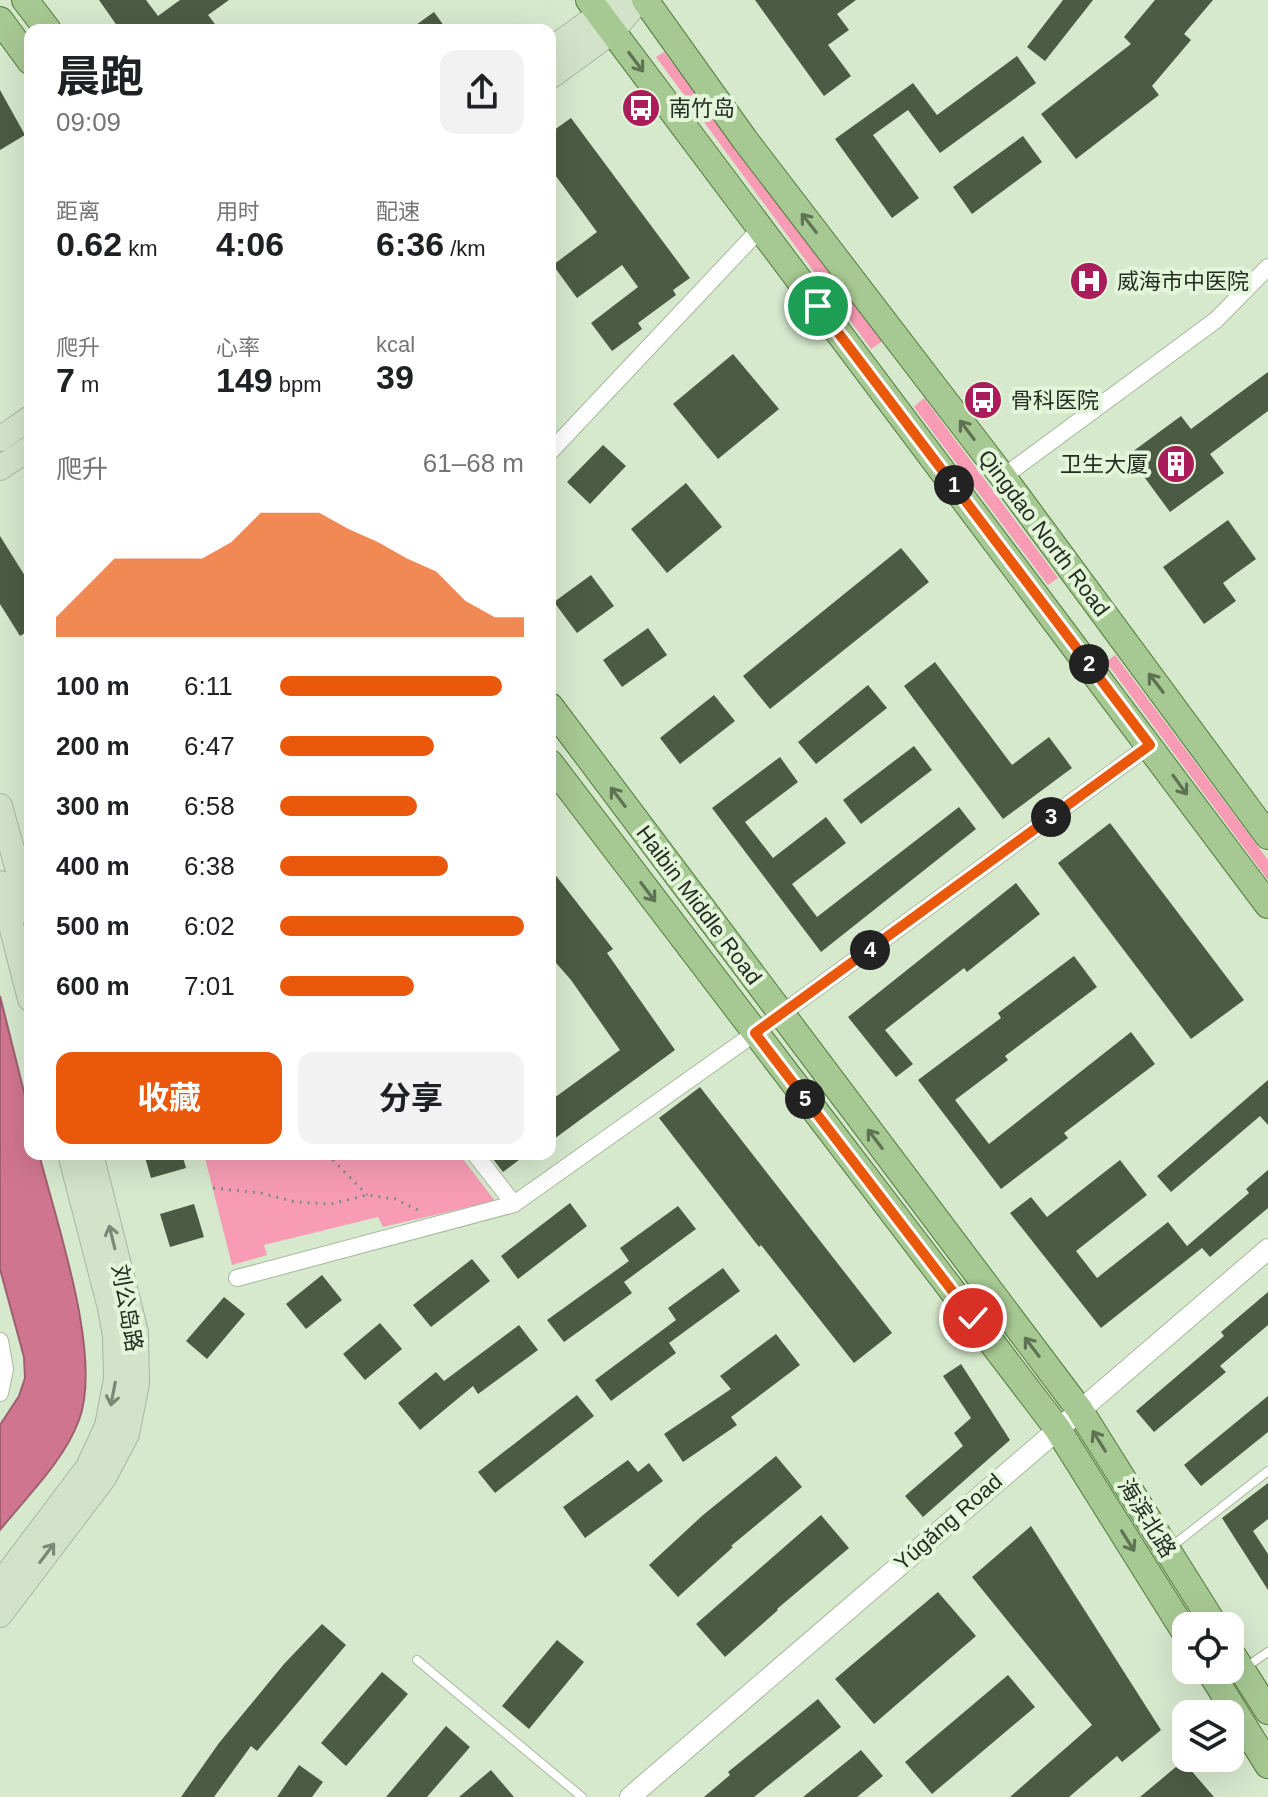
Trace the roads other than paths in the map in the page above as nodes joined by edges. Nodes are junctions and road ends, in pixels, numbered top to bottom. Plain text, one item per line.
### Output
1 (25, 0) edge
2 (639, 0) edge
3 (645, 0) edge
4 (604, 11) edge
5 (0, 20) edge
6 (43, 24) edge
7 (556, 46) edge
8 (24, 53) edge
9 (556, 70) edge
10 (760, 229) junction
11 (1268, 267) edge
12 (24, 422) edge
13 (0, 439) edge
14 (556, 446) edge
15 (24, 452) edge
16 (1, 468) edge
17 (1003, 477) junction
18 (556, 714) edge
19 (1150, 745) junction
20 (556, 771) edge
21 (0, 806) edge
22 (1268, 836) edge
23 (12, 874) edge
24 (24, 900) edge
25 (1268, 905) edge
26 (24, 957) edge
27 (781, 1014) junction
28 (755, 1033) junction
29 (72, 1160) edge
30 (93, 1160) edge
31 (480, 1160) edge
32 (514, 1204) junction
33 (1268, 1249) edge
34 (237, 1278) dead end
35 (0, 1341) edge
36 (0, 1393) edge
37 (1079, 1409) junction
38 (1057, 1428) junction
39 (1268, 1471) edge
40 (1167, 1550) junction
41 (0, 1584) edge
42 (1172, 1612) edge
43 (1206, 1612) edge
44 (0, 1615) edge
45 (1268, 1652) edge
46 (1244, 1658) edge
47 (417, 1660) dead end
48 (1244, 1673) edge
49 (1218, 1684) edge
50 (1268, 1711) edge
51 (1268, 1765) edge
52 (582, 1797) edge
53 (630, 1797) edge

1 - 6 main road
2 - 4 main road
17 -> 3 main road, Qingdao North Road
4 - 7 main road
4 - 9 main road
4 -> 10 main road, Qingdao North Road
5 - 8 main road
10 - 14 street
10 - 19 main road, Qingdao North Road
11 - 17 street
12 - 13 main road
15 - 16 main road
22 -> 17 main road, Qingdao North Road
27 -> 18 main road, Haibin Middle Road
19 -> 25 main road, Qingdao North Road
19 - 27 street
20 -> 28 main road, Haibin Middle Road
21 - 23 main road
23 - 24 main road
23 - 26 main road
27 - 28 street
37 -> 27 main road, Haibin Middle Road
28 - 32 street
28 - 38 main road, Haibin Middle Road
29 -> 41 main road, 刘公岛路
44 -> 30 main road, 刘公岛路
31 - 32 street
32 - 34 street
33 - 37 street, Yúgǎng Road
35 - 36 street
37 - 38 street, Yúgǎng Road
40 -> 37 main road, 海滨北路
38 -> 42 main road, 海滨北路
38 - 53 street, Yúgǎng Road
39 - 40 lane
40 - 43 main road, 海滨北路
45 - 46 lane
47 - 52 lane
48 - 50 main road
49 - 51 main road

